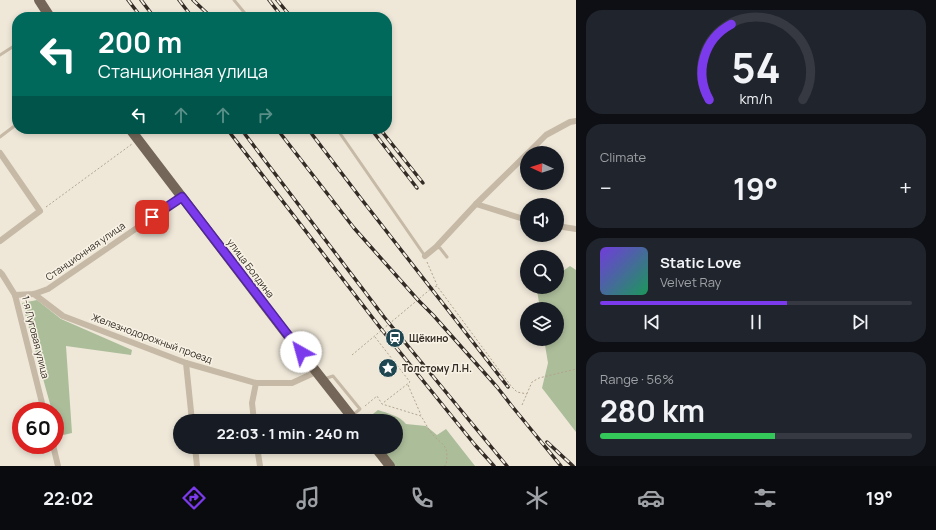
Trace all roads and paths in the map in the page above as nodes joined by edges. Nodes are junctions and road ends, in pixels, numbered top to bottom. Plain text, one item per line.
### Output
1 (39, 0) edge
2 (234, 0) edge
3 (47, 12) edge
4 (244, 12) edge
5 (12, 47) edge
6 (0, 55) edge
7 (576, 121) edge
8 (12, 128) edge
9 (134, 134) edge
10 (340, 134) edge
11 (0, 137) edge
12 (138, 139) junction
13 (534, 146) edge
14 (0, 153) edge
15 (520, 160) edge
16 (182, 197) junction
17 (476, 204) junction
18 (40, 211) junction
19 (520, 218) edge
20 (564, 227) edge
21 (576, 229) edge
22 (0, 241) edge
23 (436, 247) junction
24 (425, 256) junction
25 (446, 257) dead end
26 (0, 272) edge
27 (437, 286) junction
28 (34, 294) junction
29 (15, 295) junction
30 (374, 336) junction
31 (352, 355) dead end
32 (186, 363) junction
33 (576, 369) edge
34 (319, 376) junction
35 (256, 382) junction
36 (408, 385) junction
37 (527, 394) junction
38 (42, 402) edge
39 (382, 404) junction
40 (522, 405) dead end
41 (360, 410) junction
42 (191, 414) edge
43 (253, 414) edge
44 (350, 414) edge
45 (356, 414) edge
46 (421, 416) junction
47 (55, 454) edge
48 (196, 454) edge
49 (259, 454) edge
50 (381, 454) edge
51 (58, 466) edge
52 (197, 466) edge
53 (260, 466) edge
54 (390, 466) edge
55 (444, 466) edge

1 - 3 main road
2 - 4 lane
5 - 6 lane
7 - 13 street
8 - 11 lane
9 - 12 main road, улица Болдина
10 - 24 lane
12 - 16 main road, улица Болдина
12 - 18 path
14 - 18 street
15 - 17 street
16 - 28 street, Станционная улица
16 - 34 main road, улица Болдина
17 - 19 street
17 - 23 street
18 - 22 street
20 - 21 street
23 - 24 street
23 - 25 lane
24 - 27 path
26 - 29 street, 1-я Луговая улица
27 - 30 path
27 - 37 path
28 - 29 street, Станционная улица
28 - 32 street, Железнодорожный проезд
29 - 38 street, 1-я Луговая улица
30 - 31 path
30 - 36 path
32 - 35 street, Железнодорожный проезд
32 - 42 street
33 - 37 path
34 - 35 street, Железнодорожный проезд
34 - 41 lane
34 - 44 main road, улица Болдина
35 - 43 street
36 - 39 path
36 - 46 path
37 - 40 path
39 - 41 path
39 - 46 path
41 - 45 lane
46 - 55 path
47 - 51 street
48 - 52 street
49 - 53 street
50 - 54 main road

